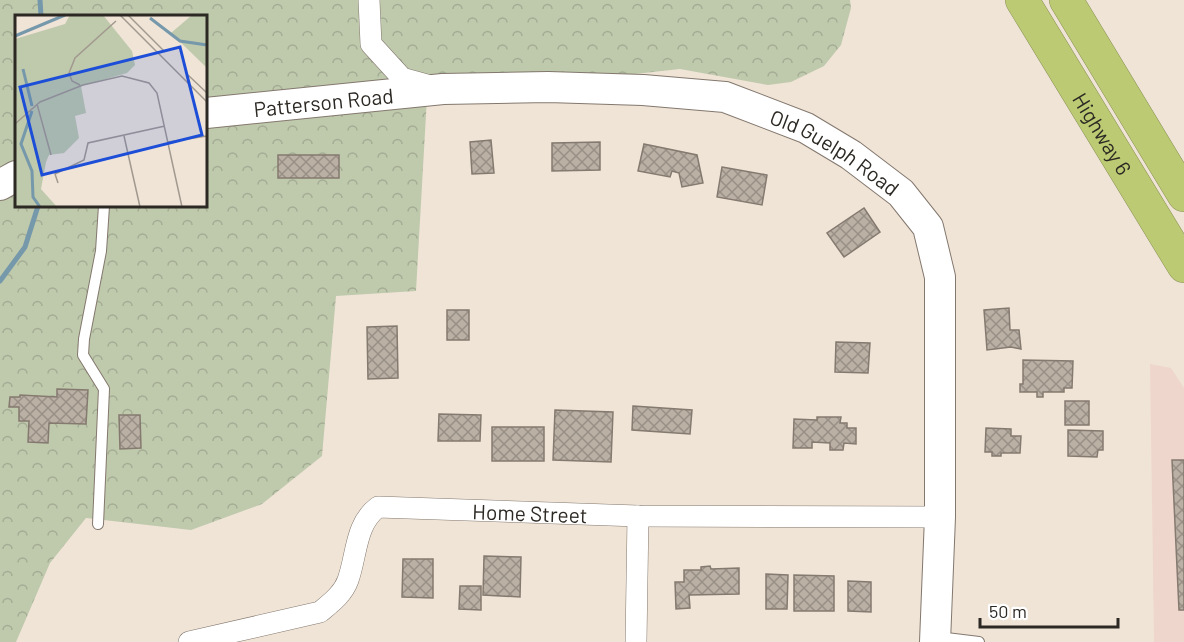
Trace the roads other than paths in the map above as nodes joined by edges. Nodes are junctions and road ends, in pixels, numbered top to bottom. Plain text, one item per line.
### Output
1 (369, 0) edge
2 (1022, 0) edge
3 (1066, 0) edge
4 (443, 89) junction
5 (207, 113) edge
6 (15, 177) edge
7 (0, 185) edge
8 (1184, 195) edge
9 (104, 207) edge
10 (1184, 266) edge
11 (638, 516) junction
12 (940, 517) junction
13 (98, 524) dead end
14 (935, 639) edge
15 (189, 642) edge
16 (636, 642) edge
17 (979, 642) edge

1 - 4 street, Old Guelph Road
2 - 10 highway, Highway 6
3 - 8 highway, Highway 6
4 - 5 street, Patterson Road
4 - 12 street, Old Guelph Road
6 - 7 street
9 - 13 lane
11 - 12 street, Home Street
11 - 15 street, Home Street
11 - 16 street
12 - 14 street, Old Guelph Road
14 - 17 lane

